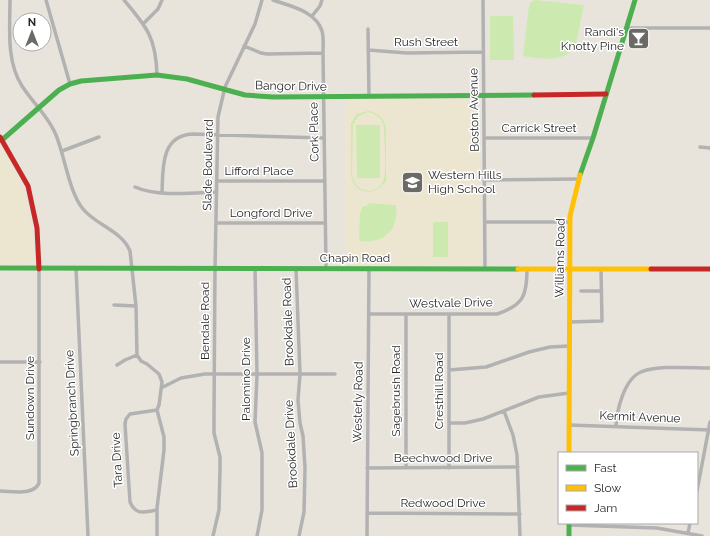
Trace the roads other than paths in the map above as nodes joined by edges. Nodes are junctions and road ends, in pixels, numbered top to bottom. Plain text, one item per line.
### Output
1 (10, 0) edge
2 (46, 0) edge
3 (124, 0) edge
4 (162, 0) edge
5 (262, 0) edge
6 (273, 0) edge
7 (322, 0) edge
8 (483, 0) edge
9 (635, 0) edge
10 (312, 16) junction
11 (143, 24) junction
12 (626, 28) junction
13 (710, 28) edge
14 (368, 29) dead end
15 (244, 46) junction
16 (368, 50) junction
17 (483, 52) junction
18 (323, 53) junction
19 (157, 75) junction
20 (70, 84) junction
21 (224, 89) junction
22 (606, 94) junction
23 (324, 96) junction
24 (368, 96) junction
25 (484, 96) junction
26 (39, 109) junction
27 (217, 135) junction
28 (99, 137) dead end
29 (324, 138) junction
30 (485, 138) junction
31 (593, 138) junction
32 (1, 139) edge
33 (700, 147) dead end
34 (710, 148) edge
35 (62, 151) junction
36 (579, 179) junction
37 (325, 180) junction
38 (485, 180) junction
39 (217, 181) junction
40 (135, 187) dead end
41 (217, 192) junction
42 (162, 193) junction
43 (485, 222) junction
44 (570, 222) junction
45 (216, 223) junction
46 (325, 223) junction
47 (0, 268) edge
48 (76, 268) junction
49 (215, 268) junction
50 (255, 268) junction
51 (296, 268) junction
52 (326, 268) junction
53 (369, 268) junction
54 (39, 269) junction
55 (132, 269) junction
56 (485, 269) junction
57 (527, 269) junction
58 (569, 269) junction
59 (601, 269) junction
60 (710, 269) edge
61 (581, 291) dead end
62 (602, 291) junction
63 (114, 305) dead end
64 (136, 306) junction
65 (369, 314) junction
66 (406, 314) junction
67 (449, 314) junction
68 (569, 322) junction
69 (569, 346) junction
70 (137, 355) junction
71 (0, 362) edge
72 (40, 362) junction
73 (117, 366) dead end
74 (710, 368) edge
75 (449, 370) junction
76 (214, 374) junction
77 (300, 374) junction
78 (335, 374) dead end
79 (257, 375) junction
80 (163, 387) junction
81 (569, 393) junction
82 (157, 410) junction
83 (504, 410) junction
84 (710, 422) edge
85 (449, 423) junction
86 (569, 425) junction
87 (616, 426) junction
88 (709, 429) edge
89 (569, 452) edge
90 (518, 467) junction
91 (368, 468) junction
92 (406, 468) junction
93 (449, 468) junction
94 (698, 486) edge
95 (0, 491) edge
96 (157, 510) junction
97 (367, 513) junction
98 (520, 514) junction
99 (569, 524) edge
100 (690, 524) edge
101 (688, 533) junction
102 (88, 536) edge
103 (157, 536) edge
104 (213, 536) edge
105 (257, 536) edge
106 (299, 536) edge
107 (367, 536) edge
108 (520, 536) edge
109 (569, 536) edge
110 (702, 536) edge

1 - 26 street
2 - 20 street
3 - 11 street
4 - 11 street
5 - 15 street, Slade Boulevard
6 - 10 street
7 - 10 street
8 - 17 street, Boston Avenue
9 - 12 street, Williams Road
10 - 18 street, Cork Place
11 - 19 street
12 - 13 street
12 - 22 street, Williams Road
14 - 16 street
15 - 18 street
15 - 21 street, Slade Boulevard
16 - 17 street, Rush Street
16 - 24 street
17 - 25 street, Boston Avenue
18 - 23 street, Cork Place
19 - 20 street, Bangor Drive
19 - 21 street, Bangor Drive
20 - 26 street, Bangor Drive
21 - 23 street, Bangor Drive
21 - 27 street, Slade Boulevard
22 - 25 street, Bangor Drive
22 - 31 street, Williams Road
23 - 24 street, Bangor Drive
23 - 29 street, Cork Place
24 - 25 street, Bangor Drive
25 - 30 street, Boston Avenue
26 - 32 street, Bangor Drive
26 - 35 street
27 - 29 street
27 - 39 street, Slade Boulevard
27 - 42 street
28 - 35 street
29 - 37 street, Cork Place
30 - 31 street, Carrick Street
30 - 38 street, Boston Avenue
31 - 36 street, Williams Road
32 - 54 street
33 - 34 street
35 - 55 street
36 - 38 street
36 - 44 street, Williams Road
37 - 39 street, Lifford Place
37 - 46 street, Cork Place
38 - 43 street, Boston Avenue
39 - 41 street, Slade Boulevard
40 - 42 street
41 - 42 street
41 - 45 street, Slade Boulevard
43 - 44 street
43 - 56 street, Boston Avenue
44 - 58 street, Williams Road
45 - 46 street, Longford Drive
45 - 49 street, Slade Boulevard
46 - 52 street, Cork Place
47 - 54 street, Chapin Road
48 - 54 street, Chapin Road
48 - 55 street, Chapin Road
48 - 102 street, Springbranch Drive
49 - 50 street, Chapin Road
49 - 55 street, Chapin Road
49 - 76 street, Bendale Road
50 - 51 street, Chapin Road
50 - 79 street, Palomino Drive
51 - 52 street, Chapin Road
51 - 77 street, Brookdale Road
52 - 53 street, Chapin Road
53 - 56 street, Chapin Road
53 - 65 street, Westerly Road
54 - 72 street, Sundown Drive
55 - 64 street
56 - 57 street, Chapin Road
57 - 58 street, Chapin Road
57 - 67 street, Westvale Drive
58 - 59 street, Chapin Road
58 - 68 street, Williams Road
59 - 60 street, Chapin Road
59 - 62 street
61 - 62 street
62 - 68 street
63 - 64 street
64 - 70 street
65 - 66 street, Westvale Drive
65 - 91 street, Westerly Road
66 - 67 street, Westvale Drive
66 - 92 street, Sagebrush Road
67 - 75 street, Cresthill Road
68 - 69 street, Williams Road
69 - 75 street
69 - 81 street, Williams Road
70 - 73 street
70 - 80 street
71 - 72 street
72 - 95 street, Sundown Drive
74 - 87 street
75 - 85 street, Cresthill Road
76 - 79 street
76 - 80 street
76 - 104 street, Bendale Road
77 - 78 street
77 - 79 street
77 - 106 street, Brookdale Drive
79 - 105 street, Palomino Drive
80 - 82 street
81 - 83 street
81 - 86 street, Williams Road
82 - 96 street
82 - 96 street, Tara Drive
83 - 85 street
83 - 90 street
84 - 88 street
85 - 93 street, Cresthill Road
86 - 87 street, Kermit Avenue
86 - 89 street, Williams Road
87 - 88 street, Kermit Avenue
88 - 94 street
90 - 93 street, Beechwood Drive
90 - 98 street
91 - 92 street, Beechwood Drive
91 - 97 street, Westerly Road
92 - 93 street, Beechwood Drive
96 - 103 street
97 - 98 street, Redwood Drive
97 - 107 street, Westerly Road
98 - 108 street
99 - 101 street
99 - 109 street
100 - 101 street
101 - 110 street

